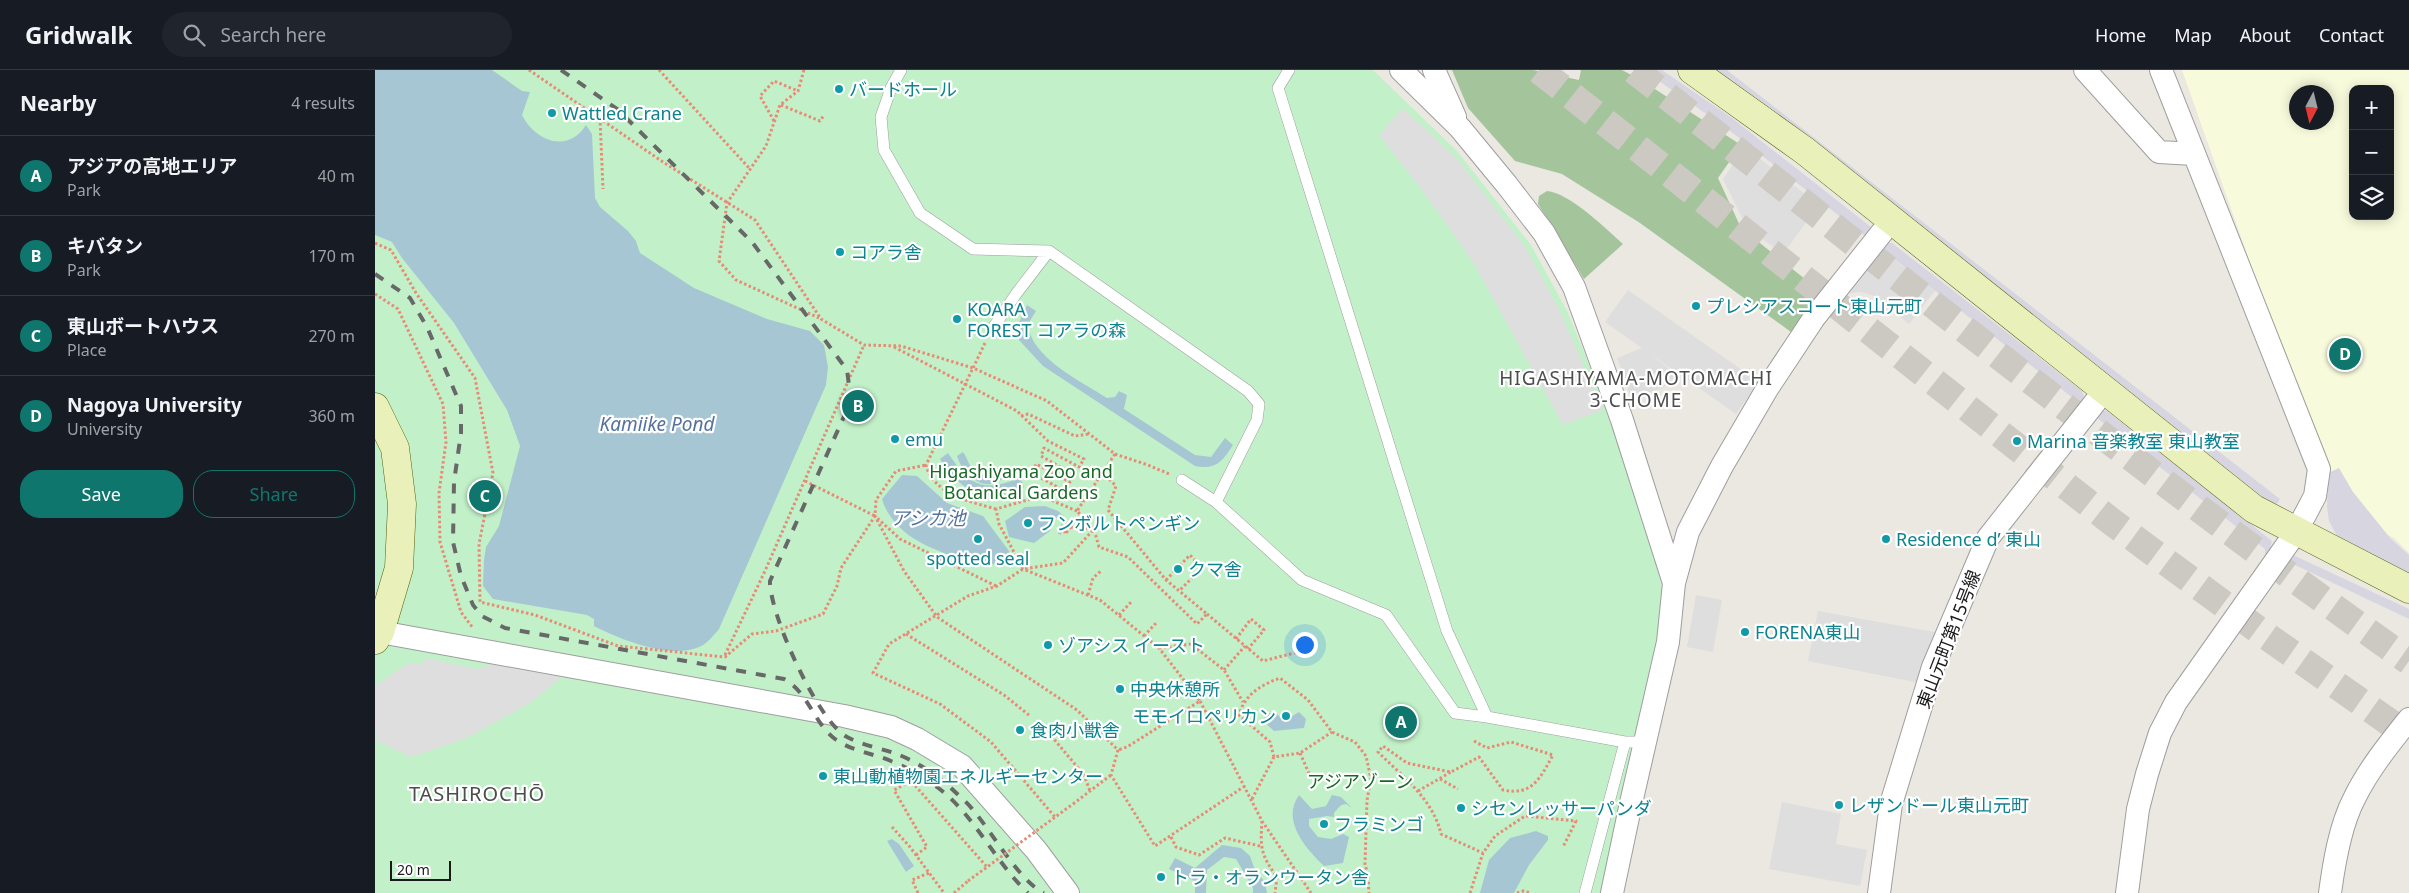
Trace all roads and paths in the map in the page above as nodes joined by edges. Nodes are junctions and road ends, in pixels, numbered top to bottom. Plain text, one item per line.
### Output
1 (529, 70) edge
2 (659, 70) edge
3 (804, 70) edge
4 (901, 70) edge
5 (1289, 70) edge
6 (1401, 70) edge
7 (1434, 70) edge
8 (1692, 70) edge
9 (2085, 70) edge
10 (2161, 70) edge
11 (798, 91) junction
12 (781, 105) junction
13 (824, 115) dead end
14 (599, 118) junction
15 (775, 121) junction
16 (1460, 128) junction
17 (2194, 154) junction
18 (750, 169) junction
19 (603, 189) dead end
20 (727, 203) junction
21 (1891, 220) junction
22 (375, 244) edge
23 (1049, 251) junction
24 (375, 294) edge
25 (821, 319) junction
26 (991, 331) joint
27 (864, 345) junction
28 (892, 346) junction
29 (973, 368) junction
30 (966, 384) junction
31 (2104, 391) junction
32 (375, 407) edge
33 (1021, 416) junction
34 (1090, 434) junction
35 (1115, 454) junction
36 (926, 465) junction
37 (1103, 473) junction
38 (1182, 480) joint
39 (805, 481) junction
40 (1083, 501) junction
41 (1216, 502) junction
42 (996, 509) junction
43 (1077, 510) junction
44 (875, 516) junction
45 (1071, 527) dead end
46 (1094, 529) junction
47 (2296, 532) junction
48 (1023, 569) junction
49 (1102, 570) dead end
50 (1165, 580) junction
51 (1674, 583) junction
52 (997, 586) junction
53 (2409, 589) edge
54 (1179, 591) junction
55 (1087, 595) junction
56 (1132, 601) dead end
57 (1207, 614) junction
58 (1119, 615) junction
59 (937, 617) junction
60 (1157, 622) dead end
61 (478, 634) dead end
62 (906, 634) junction
63 (378, 636) edge
64 (1144, 636) junction
65 (1237, 638) junction
66 (1245, 646) junction
67 (1159, 648) junction
68 (1248, 649) junction
69 (1309, 652) dead end
70 (725, 656) junction
71 (1224, 670) junction
72 (1200, 701) junction
73 (1243, 702) junction
74 (1030, 716) dead end
75 (1487, 717) junction
76 (2409, 719) edge
77 (1048, 732) dead end
78 (1332, 732) junction
79 (1474, 741) dead end
80 (1635, 742) junction
81 (1118, 750) junction
82 (1300, 753) junction
83 (1274, 757) junction
84 (1451, 772) junction
85 (1111, 775) junction
86 (1311, 778) dead end
87 (1439, 778) junction
88 (1245, 786) junction
89 (1458, 789) dead end
90 (1090, 791) junction
91 (1418, 791) junction
92 (1252, 799) junction
93 (1055, 817) junction
94 (1262, 821) junction
95 (892, 826) dead end
96 (1171, 837) junction
97 (1260, 846) junction
98 (1563, 847) dead end
99 (1483, 853) junction
100 (916, 855) junction
101 (987, 868) junction
102 (929, 872) junction
103 (918, 893) edge
104 (944, 893) edge
105 (954, 893) edge
106 (1068, 893) edge
107 (1275, 893) edge
108 (1311, 893) edge
109 (1369, 893) edge
110 (1469, 893) edge
111 (1517, 893) edge
112 (1531, 893) edge
113 (1585, 893) edge
114 (1612, 893) edge
115 (1879, 893) edge
116 (2127, 893) edge
117 (2330, 893) edge

1 - 14 path
2 - 18 path
3 - 11 path
4 - 23 lane
5 - 75 lane
6 - 16 street
7 - 16 street
8 - 21 street
9 - 17 street
10 - 17 street
11 - 12 path
11 - 15 path
12 - 13 path
12 - 15 path
14 - 19 path
14 - 20 path
15 - 18 path
16 - 51 street
17 - 47 street
18 - 20 path
20 - 25 path
20 - 25 path
21 - 31 street
21 - 51 street
22 - 70 path
23 - 26 lane
23 - 41 lane
24 - 61 path
25 - 27 path
26 - 29 path
27 - 28 path
27 - 39 path
28 - 29 path
28 - 30 path
29 - 30 path
29 - 34 path
30 - 33 path
30 - 36 path
31 - 47 street
31 - 115 street, 東山元町第15号線
32 - 63 street
33 - 34 path
33 - 40 path
34 - 35 path
35 - 37 path
35 - 38 path
36 - 42 path
36 - 44 path
37 - 40 path
37 - 50 path
38 - 41 lane
39 - 44 path
39 - 70 path
40 - 43 path
41 - 75 lane
42 - 43 path
42 - 48 path
43 - 46 path
44 - 52 path
44 - 59 path
44 - 70 path
45 - 46 path
46 - 48 path
46 - 57 path
47 - 53 street
47 - 116 street
48 - 52 path
48 - 55 path
49 - 55 path
50 - 54 path
50 - 54 path
51 - 80 street
52 - 59 path
54 - 57 path
55 - 58 path
56 - 58 path
57 - 65 path
58 - 64 path
59 - 62 path
59 - 81 path
60 - 64 path
62 - 74 path
62 - 93 path
63 - 106 street
64 - 67 path
65 - 66 path
65 - 68 path
66 - 68 path
66 - 71 path
67 - 71 path
67 - 72 path
68 - 69 path
71 - 73 path
72 - 81 path
72 - 88 path
73 - 78 path
73 - 83 path
75 - 80 lane
76 - 117 street
77 - 90 path
78 - 82 path
78 - 109 path
79 - 84 path
80 - 113 lane
80 - 114 street
81 - 85 path
82 - 83 path
82 - 86 path
83 - 92 path
84 - 87 path
84 - 91 path
85 - 90 path
85 - 96 path
87 - 89 path
87 - 91 path
88 - 92 path
88 - 96 path
90 - 93 path, bridge
91 - 99 path
92 - 94 path
93 - 101 path, bridge
94 - 97 path
94 - 108 path
95 - 100 path
96 - 97 path
97 - 107 path
98 - 99 path
99 - 110 path
100 - 101 path
100 - 102 path
101 - 105 path, bridge
102 - 103 path
102 - 104 path
111 - 112 path

